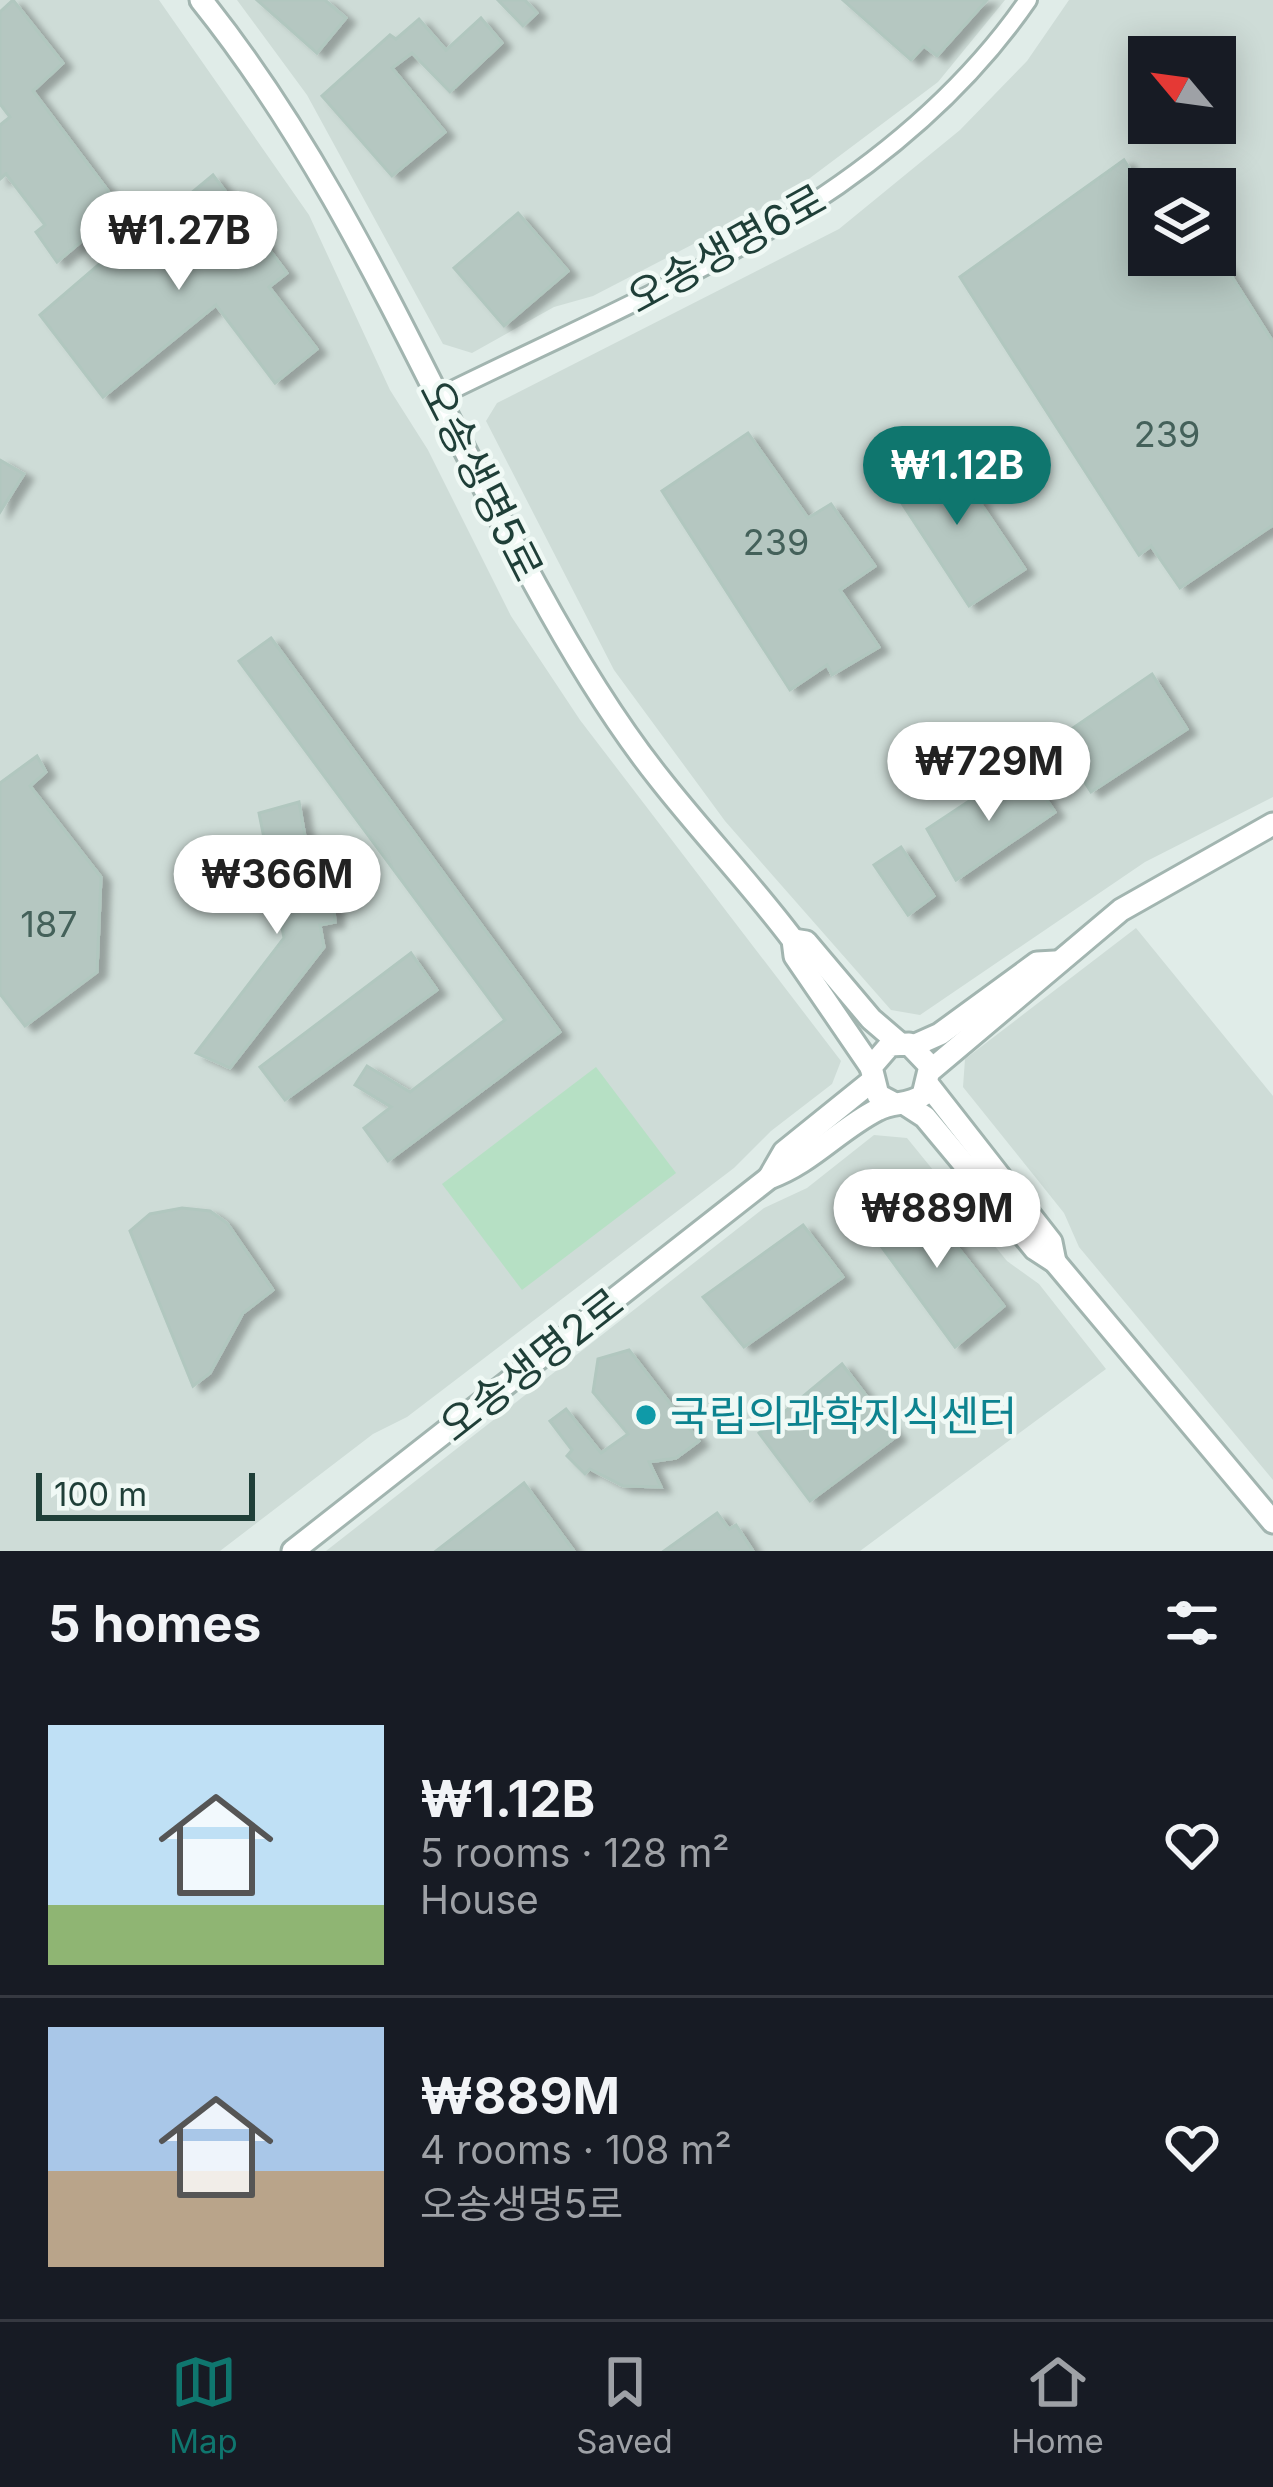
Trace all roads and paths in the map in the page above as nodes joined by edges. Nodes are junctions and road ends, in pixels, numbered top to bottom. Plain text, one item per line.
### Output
1 (201, 0) edge
2 (1028, 0) edge
3 (440, 395) junction
4 (1273, 824) edge
5 (793, 940) junction
6 (1054, 962) junction
7 (906, 1045) junction
8 (872, 1074) junction
9 (930, 1078) junction
10 (900, 1104) junction
11 (769, 1178) junction
12 (1055, 1262) junction
13 (1273, 1522) edge
14 (293, 1551) edge

1 - 3 street, 오송생명5로
2 - 3 street, 오송생명6로
3 - 5 street, 오송생명5로
4 - 6 street
5 - 7 street, 오송생명5로
5 - 8 street, 오송생명5로
6 - 7 street
6 - 9 street
7 - 8 street
7 - 9 street
8 - 10 street
8 - 11 street, 오송생명2로
9 - 10 street
9 - 12 street
10 - 11 street, 오송생명2로
10 - 12 street
11 - 14 street, 오송생명2로
12 - 13 street

